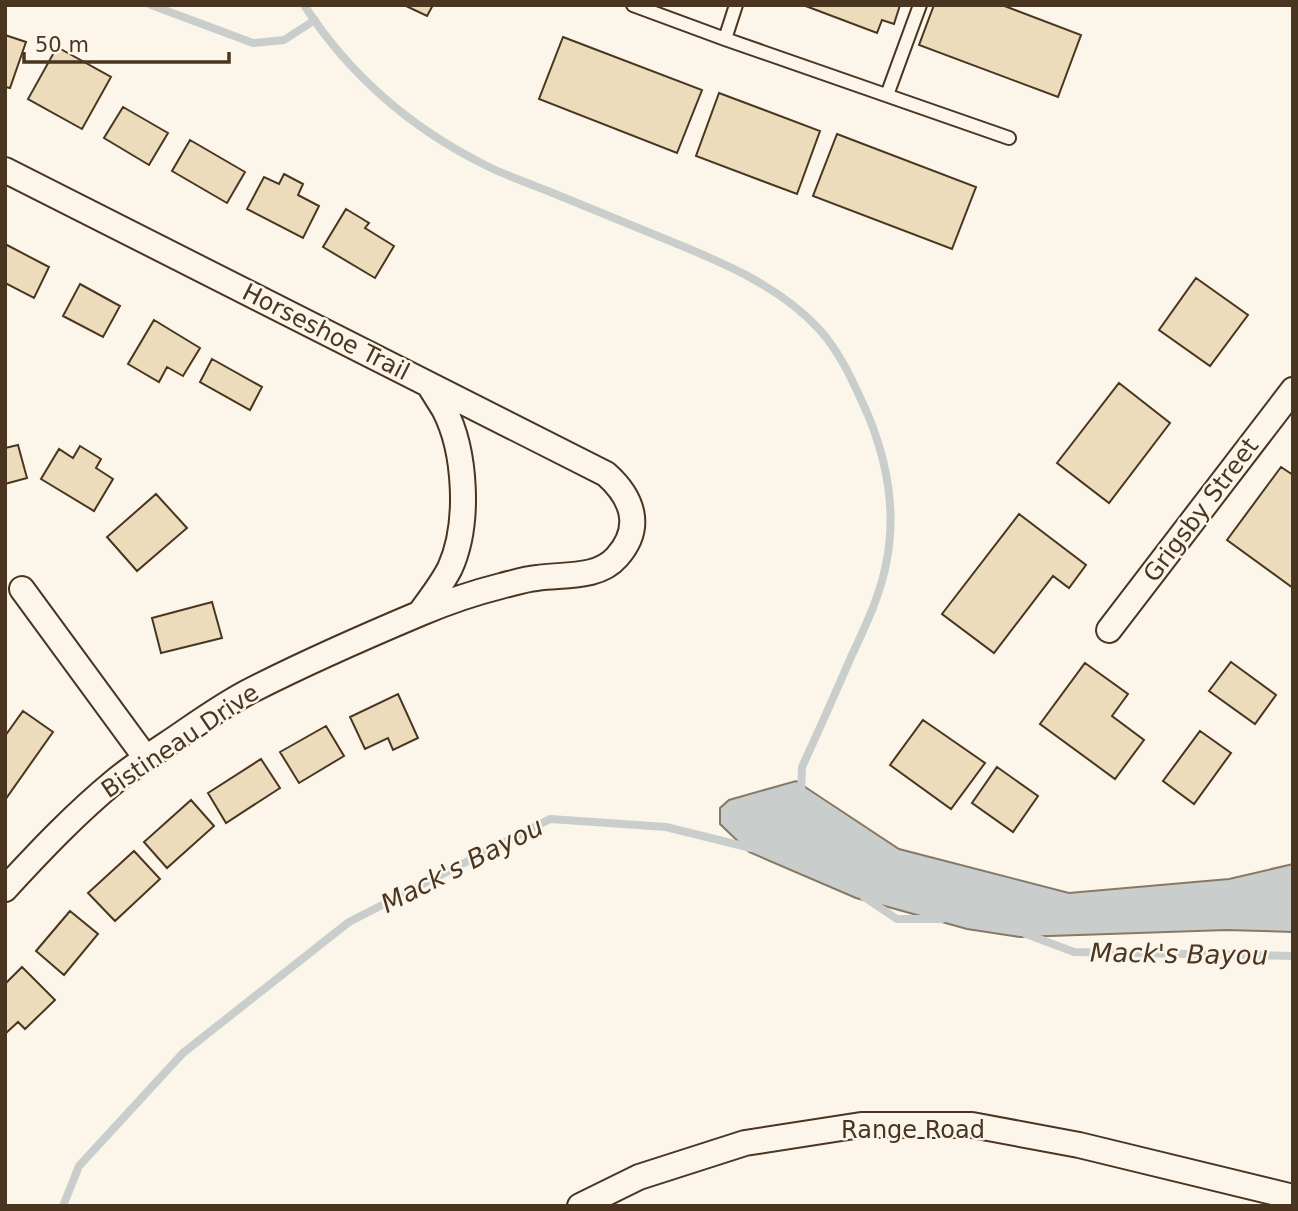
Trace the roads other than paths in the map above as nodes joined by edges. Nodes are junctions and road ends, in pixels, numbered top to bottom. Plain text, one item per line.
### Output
1 (633, 5) edge
2 (736, 5) edge
3 (920, 5) edge
4 (724, 39) junction
5 (887, 95) junction
6 (1009, 138) dead end
7 (5, 170) edge
8 (429, 385) junction
9 (1293, 390) edge
10 (632, 510) joint
11 (22, 589) dead end
12 (419, 614) junction
13 (1110, 630) dead end
14 (146, 758) junction
15 (5, 889) edge
16 (1284, 1199) edge
17 (580, 1206) edge

1 - 4 lane
2 - 4 lane
3 - 5 lane
4 - 5 lane
5 - 6 lane
7 - 8 street, Horseshoe Trail
8 - 10 street, Horseshoe Trail
8 - 12 street, Bistineau Drive
9 - 13 street, Grigsby Street
10 - 12 street, Bistineau Drive
11 - 14 street
12 - 14 street, Bistineau Drive
14 - 15 street, Bistineau Drive
16 - 17 street, Range Road

